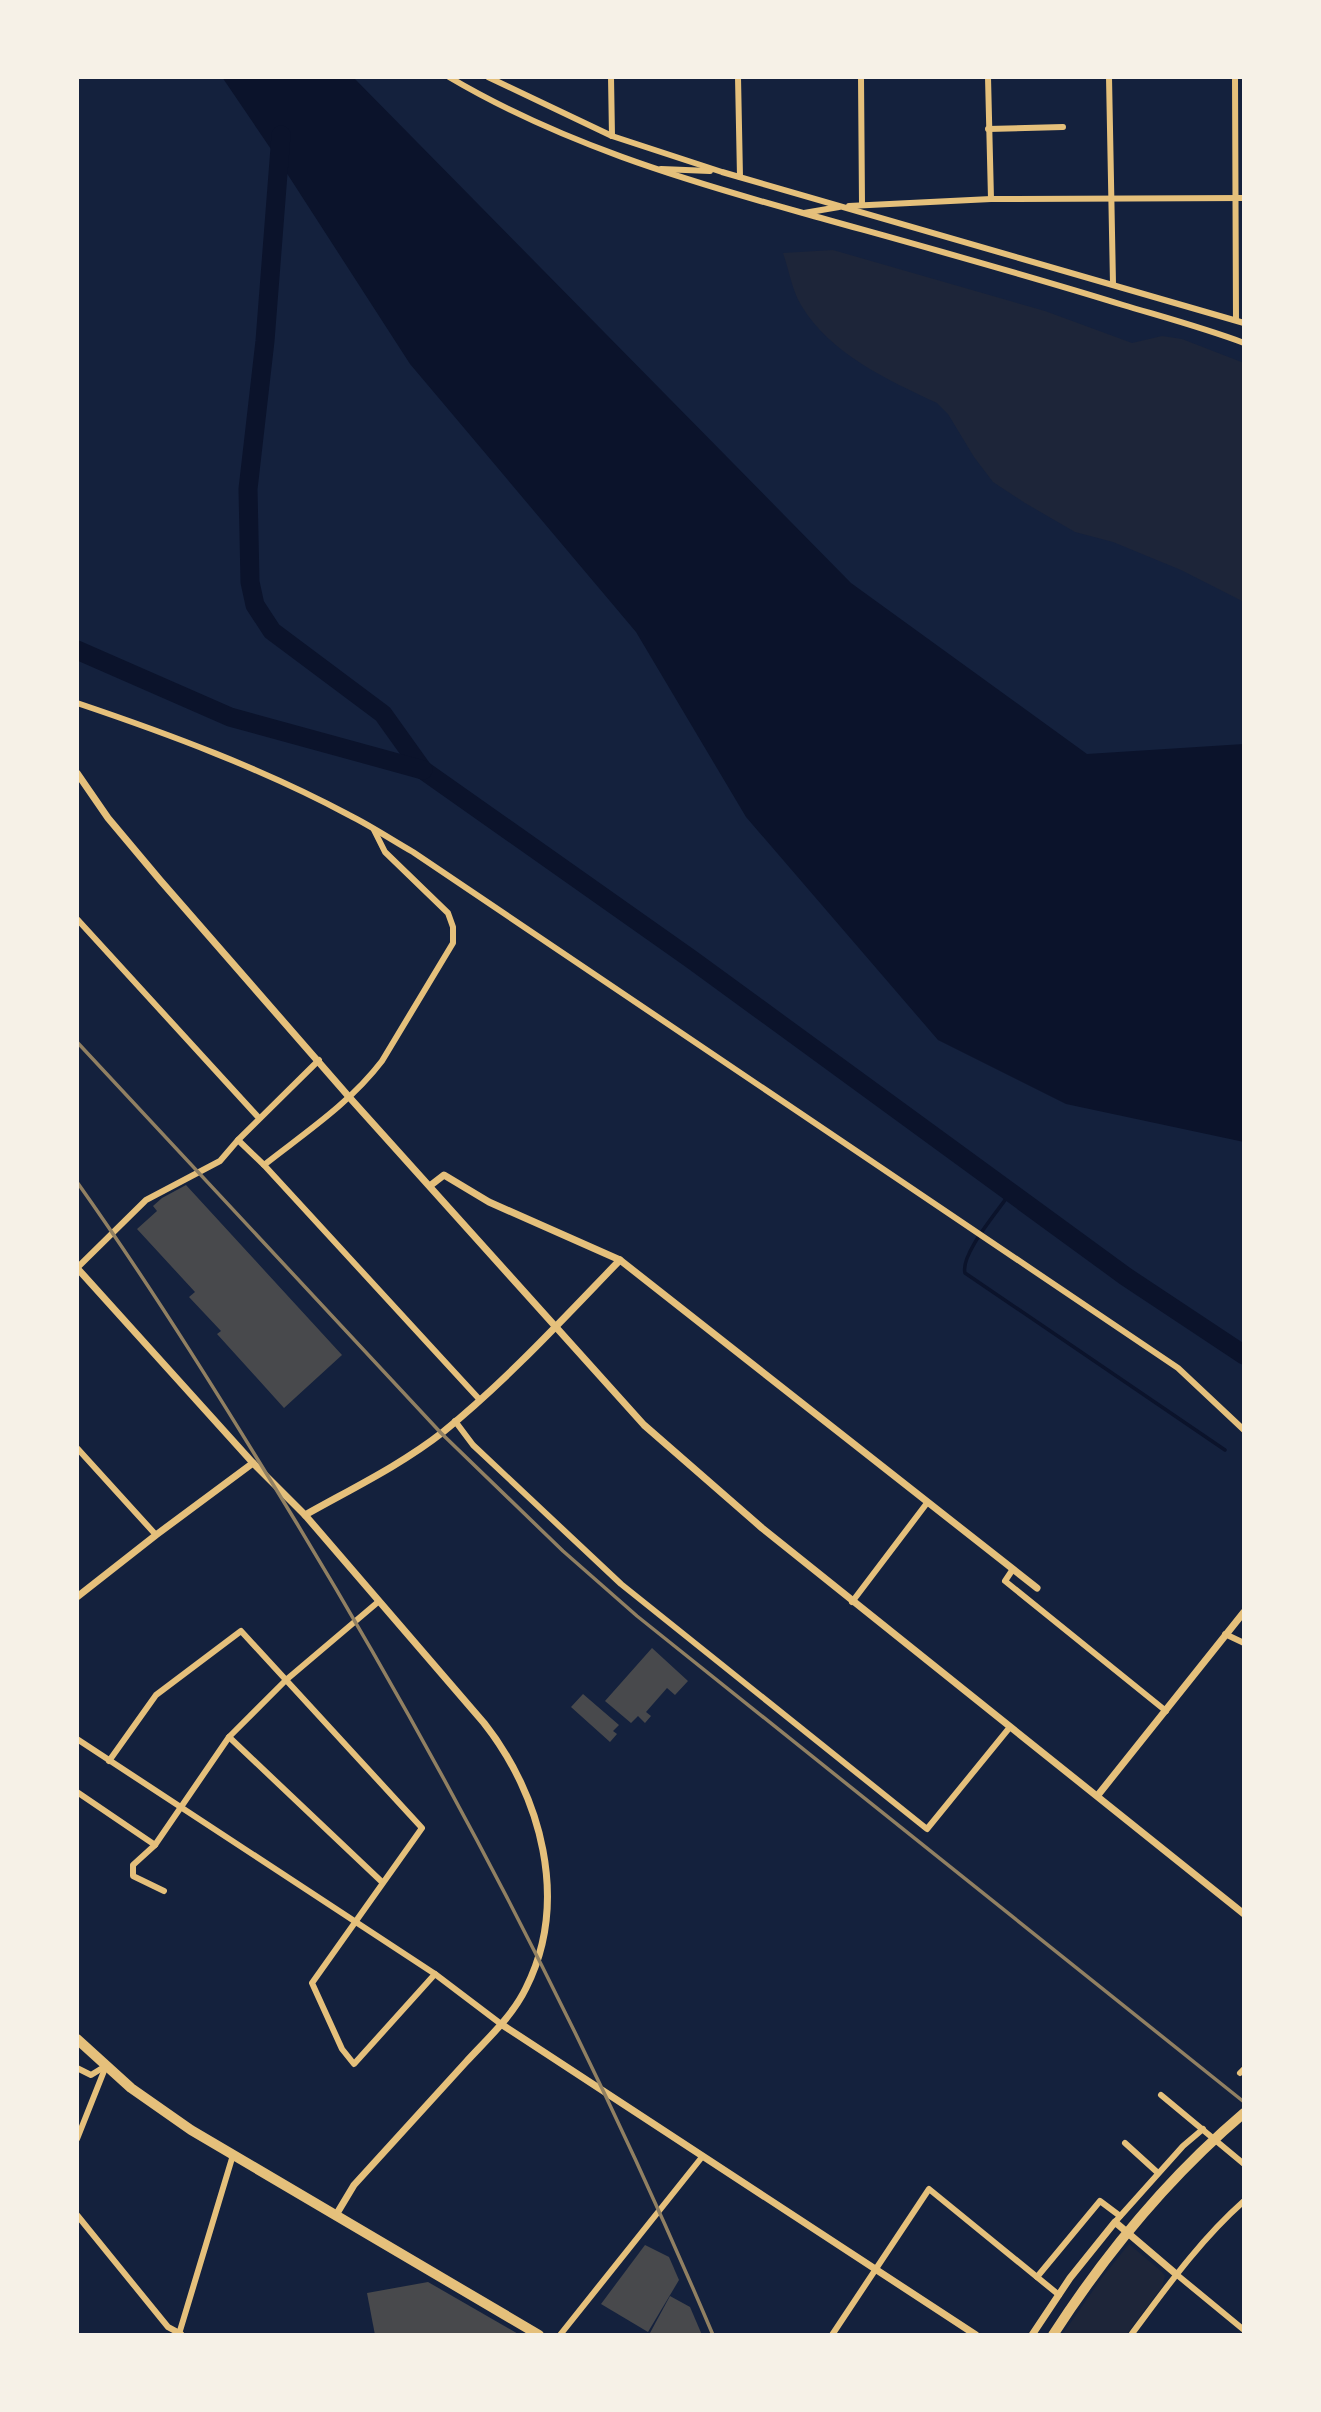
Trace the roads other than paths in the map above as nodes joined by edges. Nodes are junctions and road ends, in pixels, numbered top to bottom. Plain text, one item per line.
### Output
1 (449, 77) edge
2 (488, 77) edge
3 (611, 77) edge
4 (738, 77) edge
5 (861, 77) edge
6 (988, 77) edge
7 (1109, 77) edge
8 (1235, 77) edge
9 (1063, 127) dead end
10 (988, 129) junction
11 (612, 136) junction
12 (656, 170) junction
13 (722, 172) junction
14 (740, 177) junction
15 (991, 198) junction
16 (1235, 198) junction
17 (1244, 198) edge
18 (1111, 200) junction
19 (862, 204) junction
20 (844, 207) junction
21 (802, 213) junction
22 (1113, 284) junction
23 (1236, 320) junction
24 (1244, 323) edge
25 (1244, 343) edge
26 (77, 703) edge
27 (77, 773) edge
28 (374, 830) junction
29 (77, 919) edge
30 (319, 1060) junction
31 (350, 1098) junction
32 (259, 1118) junction
33 (238, 1140) junction
34 (264, 1165) junction
35 (431, 1185) junction
36 (620, 1260) junction
37 (77, 1268) edge
38 (555, 1328) junction
39 (480, 1400) junction
40 (455, 1422) junction
41 (1244, 1430) edge
42 (77, 1448) edge
43 (253, 1463) junction
44 (928, 1503) junction
45 (305, 1515) junction
46 (156, 1535) junction
47 (1013, 1569) junction
48 (1037, 1588) dead end
49 (77, 1597) edge
50 (378, 1602) junction
51 (852, 1602) junction
52 (1244, 1612) edge
53 (1236, 1624) junction
54 (1244, 1628) edge
55 (1225, 1634) junction
56 (1244, 1643) edge
57 (286, 1680) junction
58 (1166, 1711) junction
59 (1010, 1727) junction
60 (229, 1737) junction
61 (77, 1739) edge
62 (109, 1761) junction
63 (77, 1792) edge
64 (1098, 1795) junction
65 (179, 1808) junction
66 (155, 1844) junction
67 (382, 1882) junction
68 (164, 1891) dead end
69 (1244, 1913) edge
70 (355, 1922) junction
71 (435, 1974) junction
72 (501, 2024) junction
73 (77, 2039) edge
74 (106, 2066) junction
75 (77, 2067) edge
76 (1161, 2095) dead end
77 (1244, 2113) edge
78 (1203, 2129) junction
79 (77, 2139) edge
80 (1125, 2143) dead end
81 (233, 2155) junction
82 (702, 2157) junction
83 (1244, 2164) edge
84 (1158, 2173) junction
85 (1244, 2201) edge
86 (336, 2215) junction
87 (77, 2216) edge
88 (1117, 2219) junction
89 (875, 2270) junction
90 (1176, 2274) junction
91 (1037, 2277) junction
92 (1059, 2295) junction
93 (1244, 2330) edge
94 (180, 2334) edge
95 (540, 2335) edge
96 (560, 2335) edge
97 (832, 2335) edge
98 (976, 2335) edge
99 (1032, 2335) edge
100 (1052, 2335) edge
101 (1131, 2335) edge

1 - 12 street
2 - 11 street
3 - 11 street
4 - 14 street
5 - 19 street
6 - 10 street
7 - 18 street
8 - 16 street
9 - 10 street
10 - 15 street
11 - 13 street
12 - 13 street
12 - 21 street
13 - 14 street
14 - 20 street
15 - 18 street
15 - 19 street
16 - 17 street
16 - 18 street
16 - 23 street
18 - 22 street
19 - 20 street
20 - 21 street
20 - 22 street
21 - 25 street
22 - 23 street
23 - 24 street
26 - 28 street
27 - 30 street
28 - 31 street
28 - 41 street
29 - 32 street
30 - 31 street
30 - 32 street
31 - 34 street
31 - 35 street
32 - 33 street
33 - 34 street
33 - 37 street
34 - 39 street
35 - 36 street
35 - 38 street
36 - 38 street
36 - 44 street
37 - 43 street
38 - 39 street
38 - 51 street
39 - 40 street
40 - 45 street
40 - 59 street
42 - 46 street
43 - 45 street
43 - 46 street
44 - 47 street
44 - 51 street
45 - 50 street
46 - 49 street
47 - 48 street
47 - 58 street
50 - 57 street
50 - 72 street
51 - 59 street
52 - 53 street
53 - 54 street
53 - 55 street
55 - 56 street
55 - 58 street
57 - 60 street
57 - 62 street
57 - 67 street
58 - 64 street
59 - 64 street
60 - 65 street
60 - 67 street
61 - 62 street
62 - 65 street
63 - 66 street
64 - 69 street
65 - 66 street
65 - 70 street
66 - 68 street
67 - 70 street
70 - 71 street
70 - 71 street
71 - 72 street
72 - 82 street
72 - 86 street
73 - 74 highway
74 - 75 street
74 - 79 street
74 - 81 highway
76 - 78 street
77 - 100 highway
78 - 83 street
78 - 84 street
80 - 84 street
81 - 86 highway
81 - 94 street
82 - 89 street
82 - 96 street
84 - 88 street
85 - 90 street
86 - 95 highway
87 - 94 street
88 - 90 street
88 - 91 street
88 - 92 street
89 - 91 street
89 - 97 street
89 - 98 street
90 - 93 street
90 - 101 street
91 - 92 street
92 - 99 street

